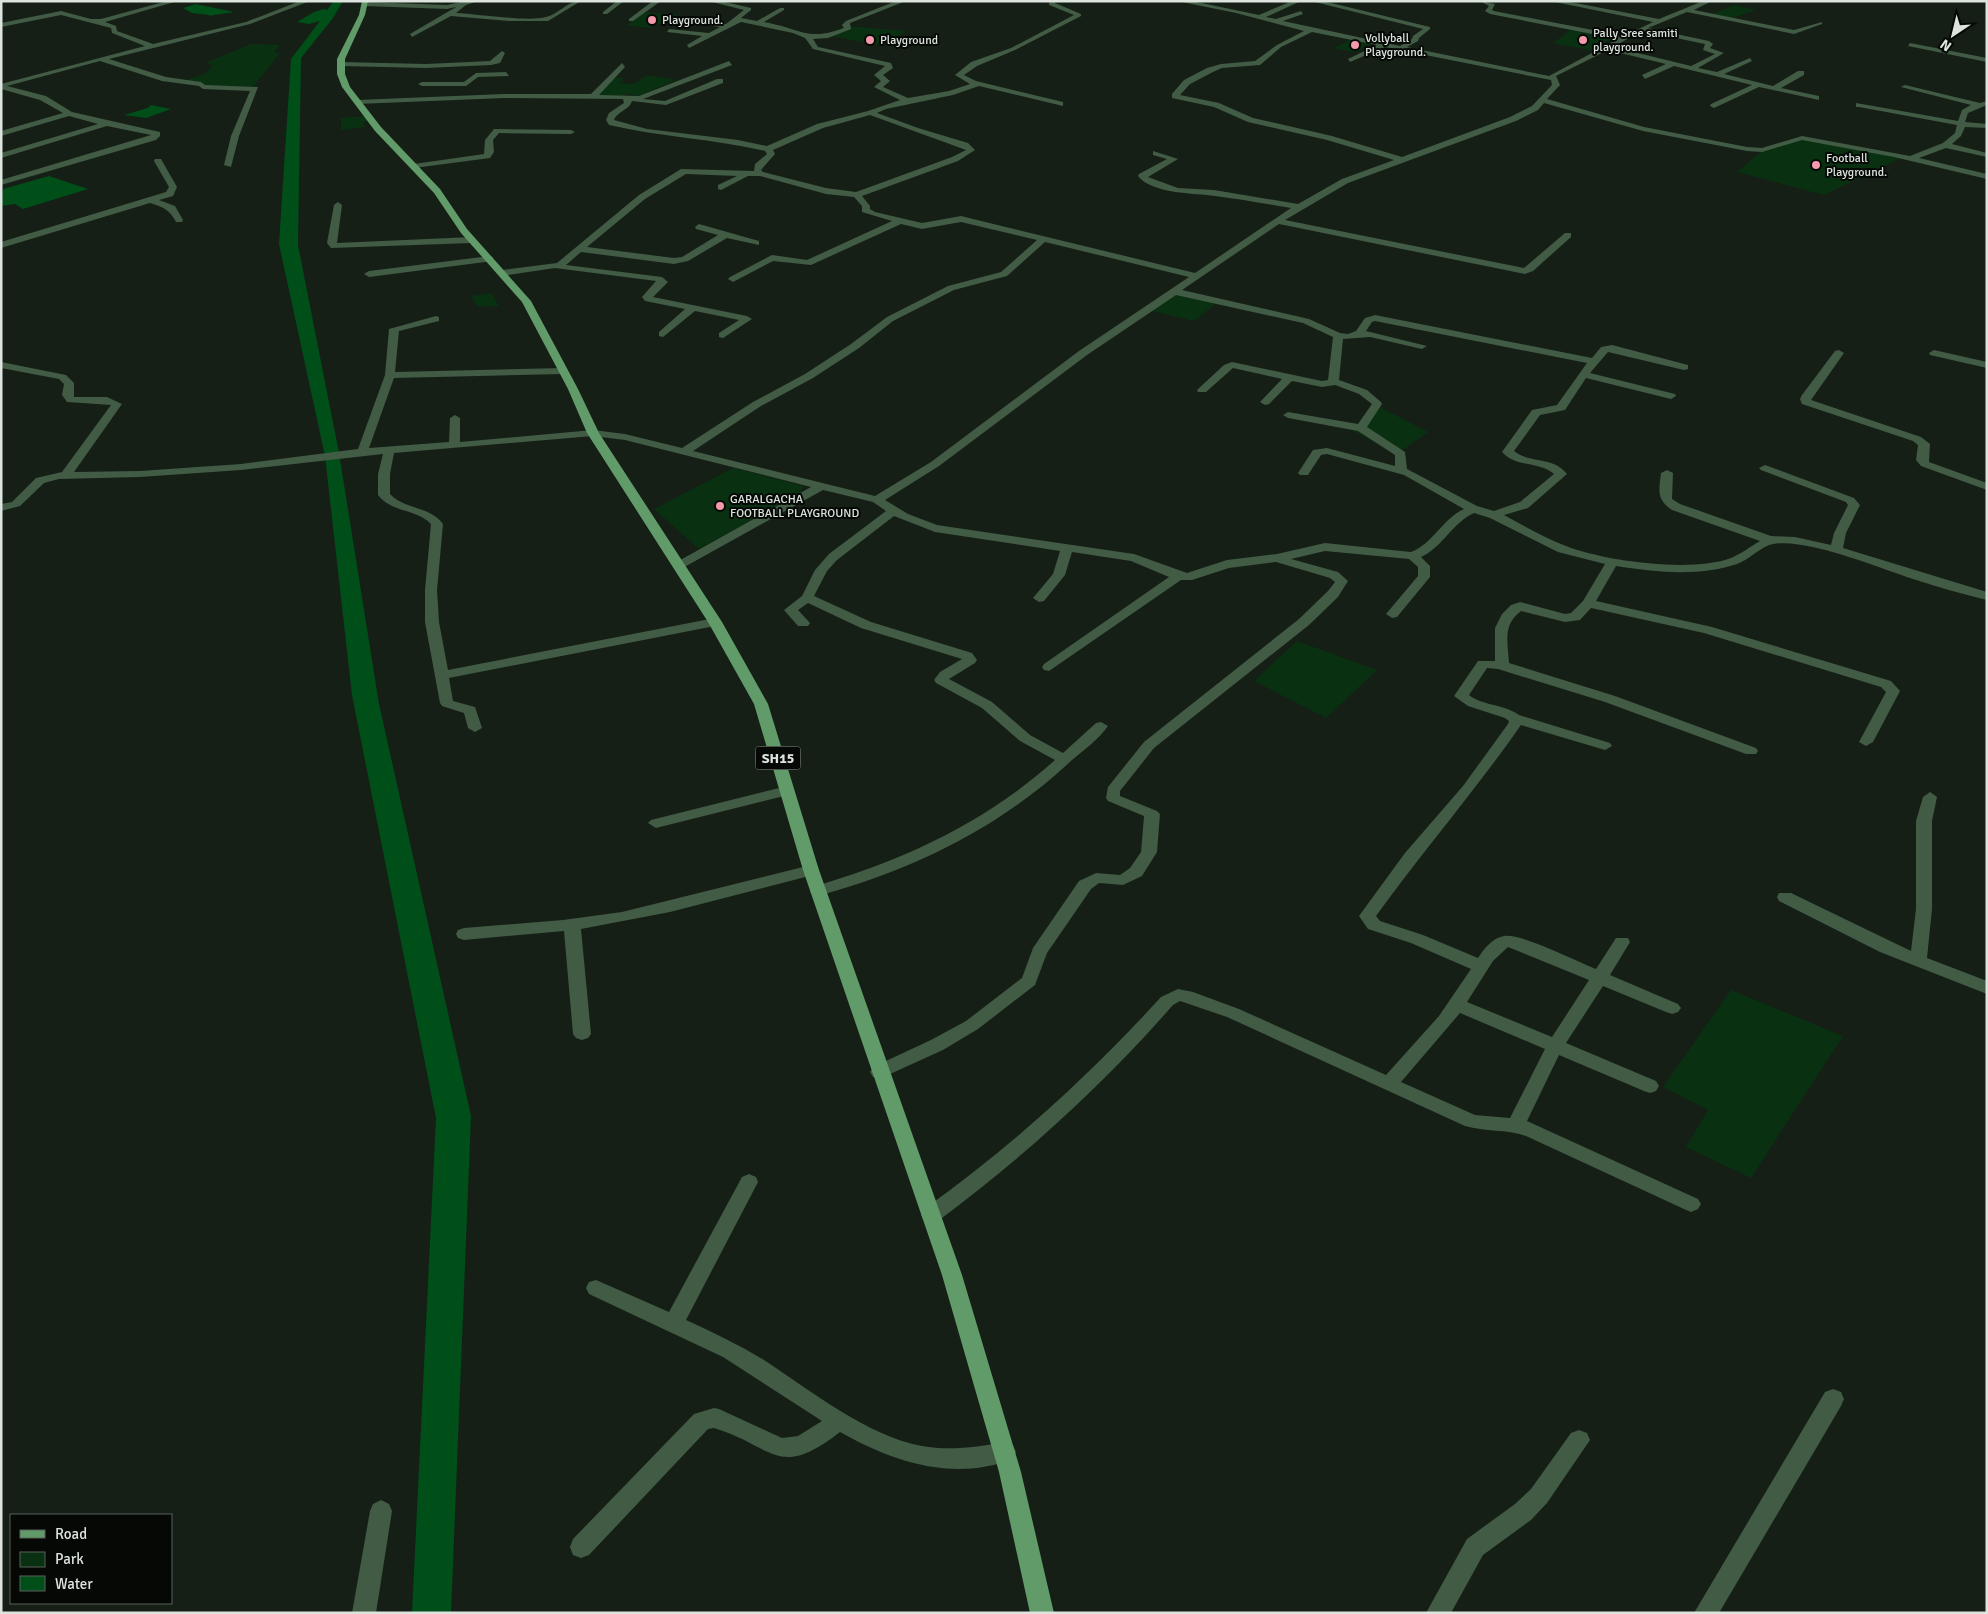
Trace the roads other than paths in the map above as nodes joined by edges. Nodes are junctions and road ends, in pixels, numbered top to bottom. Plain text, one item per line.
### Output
1 (176, 1) edge
2 (307, 1) edge
3 (475, 1) edge
4 (578, 1) edge
5 (621, 1) edge
6 (658, 1) edge
7 (711, 1) edge
8 (903, 1) edge
9 (1052, 1) edge
10 (1180, 1) edge
11 (1218, 1) edge
12 (1298, 1) edge
13 (1314, 1) edge
14 (1483, 1) edge
15 (1553, 1) edge
16 (1709, 1) edge
17 (365, 3) edge
18 (463, 5) junction
19 (1207, 6) junction
20 (782, 9) dead end
21 (1686, 10) junction
22 (605, 13) dead end
23 (1301, 13) dead end
24 (450, 14) junction
25 (1260, 16) junction
26 (631, 20) dead end
27 (673, 20) dead end
28 (739, 20) junction
29 (95, 21) junction
30 (1278, 21) junction
31 (1659, 21) junction
32 (758, 23) junction
33 (1820, 23) dead end
34 (1, 25) edge
35 (727, 26) junction
36 (1641, 29) junction
37 (1311, 30) junction
38 (669, 31) dead end
39 (412, 35) dead end
40 (710, 35) junction
41 (808, 38) junction
42 (1624, 38) junction
43 (1384, 44) junction
44 (1910, 45) dead end
45 (689, 46) dead end
46 (155, 47) junction
47 (1401, 48) junction
48 (1607, 48) junction
49 (502, 53) dead end
50 (102, 59) junction
51 (1350, 60) dead end
52 (1750, 60) dead end
53 (1987, 60) edge
54 (1674, 63) junction
55 (341, 64) junction
56 (729, 64) dead end
57 (438, 65) junction
58 (622, 65) dead end
59 (1692, 68) junction
60 (506, 74) dead end
61 (1802, 74) dead end
62 (1716, 75) junction
63 (1645, 76) dead end
64 (1554, 79) junction
65 (720, 81) dead end
66 (977, 83) junction
67 (422, 84) junction
68 (1, 86) edge
69 (1756, 86) junction
70 (1905, 86) dead end
71 (1773, 89) junction
72 (594, 96) junction
73 (411, 98) junction
74 (1816, 98) dead end
75 (628, 99) junction
76 (906, 100) junction
77 (1543, 100) junction
78 (357, 102) junction
79 (1060, 104) dead end
80 (1984, 104) edge
81 (1859, 105) dead end
82 (1714, 106) dead end
83 (1900, 106) dead end
84 (870, 113) junction
85 (69, 114) junction
86 (1962, 122) junction
87 (108, 124) junction
88 (1987, 126) edge
89 (571, 132) dead end
90 (1, 134) edge
91 (1945, 145) junction
92 (768, 149) junction
93 (1156, 153) dead end
94 (1987, 154) edge
95 (1, 156) edge
96 (1910, 159) junction
97 (1402, 160) junction
98 (158, 161) dead end
99 (228, 165) dead end
100 (414, 166) junction
101 (747, 173) junction
102 (760, 174) junction
103 (1987, 177) edge
104 (1, 183) edge
105 (721, 187) dead end
106 (857, 195) junction
107 (150, 200) junction
108 (338, 204) dead end
109 (1299, 207) junction
110 (179, 220) dead end
111 (1278, 220) junction
112 (898, 222) junction
113 (699, 227) dead end
114 (726, 234) junction
115 (1568, 235) dead end
116 (472, 240) junction
117 (1042, 240) junction
118 (756, 243) dead end
119 (1, 245) edge
120 (578, 250) junction
121 (490, 259) junction
122 (556, 266) junction
123 (502, 273) junction
124 (369, 274) dead end
125 (1196, 276) junction
126 (733, 279) dead end
127 (1173, 292) junction
128 (693, 308) junction
129 (436, 319) dead end
130 (1360, 333) junction
131 (663, 334) dead end
132 (723, 336) dead end
133 (1338, 336) junction
134 (1422, 346) dead end
135 (1839, 353) dead end
136 (1934, 353) dead end
137 (1593, 360) junction
138 (1, 365) edge
139 (1987, 365) edge
140 (1684, 367) dead end
141 (562, 371) junction
142 (1582, 374) junction
143 (390, 375) junction
144 (1290, 378) junction
145 (1333, 381) junction
146 (1202, 390) dead end
147 (1670, 396) dead end
148 (1264, 402) dead end
149 (1288, 415) dead end
150 (455, 418) dead end
151 (1361, 428) junction
152 (594, 433) junction
153 (454, 445) junction
154 (389, 450) junction
155 (685, 451) junction
156 (362, 452) junction
157 (1765, 468) dead end
158 (1401, 471) junction
159 (1304, 473) dead end
160 (1667, 473) dead end
161 (65, 476) junction
162 (823, 485) junction
163 (1987, 486) edge
164 (876, 500) junction
165 (1, 508) edge
166 (1473, 509) junction
167 (893, 511) junction
168 (1494, 515) junction
169 (1770, 540) junction
170 (1067, 550) junction
171 (1836, 550) junction
172 (1414, 556) junction
173 (1277, 558) junction
174 (1612, 562) junction
175 (679, 566) junction
176 (1178, 576) junction
177 (1987, 596) edge
178 (807, 598) junction
179 (1039, 598) dead end
180 (1588, 603) junction
181 (1392, 614) dead end
182 (715, 622) junction
183 (803, 623) dead end
184 (1500, 665) junction
185 (1049, 667) dead end
186 (442, 675) junction
187 (1513, 718) junction
188 (1102, 726) dead end
189 (475, 728) dead end
190 (1866, 742) dead end
191 (1605, 746) dead end
192 (1751, 751) dead end
193 (1063, 759) junction
194 (787, 791) junction
195 (1930, 797) dead end
196 (656, 822) dead end
197 (811, 870) junction
198 (818, 891) junction
199 (1785, 897) dead end
200 (572, 924) junction
201 (464, 934) dead end
202 (1622, 942) dead end
203 (1918, 962) junction
204 (1481, 966) junction
205 (1600, 978) junction
206 (1987, 988) edge
207 (1458, 1005) junction
208 (1672, 1008) dead end
209 (582, 1034) dead end
210 (1554, 1045) junction
211 (880, 1072) junction
212 (1389, 1083) junction
213 (1650, 1086) dead end
214 (1516, 1125) junction
215 (749, 1182) dead end
216 (1691, 1204) dead end
217 (931, 1215) junction
218 (596, 1288) dead end
219 (673, 1325) junction
220 (1833, 1400) dead end
221 (839, 1420) junction
222 (1579, 1440) dead end
223 (1005, 1452) junction
224 (381, 1510) dead end
225 (580, 1547) dead end
226 (364, 1613) edge
227 (1042, 1613) edge
228 (1438, 1613) edge
229 (1706, 1613) edge

1 - 29 street
2 - 46 street
3 - 18 street
4 - 24 street
5 - 22 street
6 - 26 street
7 - 28 street
8 - 41 street
9 - 66 street
10 - 19 street
11 - 19 street
12 - 25 street
13 - 47 street
14 - 42 street
15 - 31 street
16 - 21 street
17 - 18 street
17 - 55 main road
18 - 24 street
19 - 25 street
20 - 32 street
21 - 31 street
21 - 33 street
23 - 30 street
24 - 39 street
25 - 30 street
27 - 35 street
28 - 32 street
28 - 35 street
29 - 34 street
29 - 46 street
30 - 37 street
31 - 36 street
32 - 41 street
35 - 40 street
36 - 42 street
36 - 59 street
37 - 43 street
37 - 97 street
38 - 40 street
40 - 45 street
41 - 76 street
42 - 48 street
43 - 47 street
43 - 51 street
44 - 53 street
46 - 50 street
47 - 64 street
48 - 54 street
48 - 64 street
49 - 57 street
50 - 68 street
50 - 99 street
52 - 62 street
54 - 59 street
54 - 63 street
55 - 57 street
55 - 78 main road, SH15
56 - 75 street
57 - 67 street
58 - 72 street
59 - 62 street
60 - 67 street
61 - 71 street
62 - 69 street
64 - 77 street
65 - 75 street
66 - 76 street
66 - 79 street
67 - 73 street
68 - 85 street
69 - 71 street
69 - 82 street
70 - 80 street
71 - 74 street
72 - 73 street
72 - 75 street
73 - 78 street
75 - 92 street
76 - 84 street
77 - 96 street
77 - 97 street
78 - 100 main road, SH15
80 - 86 street
81 - 86 street
83 - 86 street
84 - 92 street
84 - 106 street
85 - 87 street
85 - 90 street
86 - 88 street
86 - 91 street
87 - 95 street
87 - 104 street
89 - 100 street
91 - 94 street
91 - 96 street
92 - 102 street
93 - 109 street
96 - 103 street
97 - 109 street
98 - 107 street
100 - 116 main road, SH15
101 - 102 street
101 - 105 street
101 - 120 street
102 - 106 street
106 - 112 street
107 - 110 street
107 - 119 street
108 - 116 street
109 - 111 street
111 - 115 street
111 - 125 street
112 - 117 street
112 - 126 street
113 - 114 street
114 - 118 street
114 - 120 street
116 - 121 main road, SH15
117 - 125 street
117 - 155 street
120 - 122 street
121 - 123 main road, SH15
121 - 124 street
122 - 123 street
122 - 128 street
123 - 141 main road, SH15
125 - 127 street
127 - 133 street
127 - 164 street
128 - 131 street
128 - 132 street
129 - 143 street
130 - 133 street
130 - 134 street
130 - 137 street
133 - 145 street
135 - 163 street
136 - 139 street
137 - 140 street
137 - 142 street
138 - 161 street
141 - 143 street
141 - 152 main road, SH15
142 - 147 street
142 - 168 street
143 - 156 street
144 - 145 street
144 - 146 street
144 - 148 street
145 - 151 street
149 - 151 street
150 - 153 street
151 - 158 street
152 - 153 street
152 - 155 street
152 - 175 main road, SH15
153 - 154 street
154 - 156 street
154 - 186 street
155 - 162 street
156 - 161 street
157 - 171 street
158 - 159 street
158 - 166 street
160 - 169 street
161 - 165 street
162 - 164 street
162 - 175 street
164 - 167 street
166 - 168 street
166 - 172 street
167 - 170 street
167 - 178 street
168 - 174 street
169 - 171 street
169 - 174 street
170 - 176 street
170 - 179 street
171 - 177 street
172 - 173 street
172 - 181 street
173 - 176 street
173 - 211 street
174 - 180 street
175 - 182 main road, SH15
176 - 185 street
178 - 183 street
178 - 193 street
180 - 184 street
180 - 190 street
182 - 186 street
182 - 194 main road, SH15
184 - 187 street
184 - 192 street
186 - 189 street
187 - 191 street
187 - 204 street
188 - 193 street
193 - 198 street
194 - 196 street
194 - 197 main road, SH15
195 - 203 street
197 - 198 main road, SH15
197 - 200 street
198 - 211 main road, SH15
199 - 203 street
200 - 201 street
200 - 209 street
202 - 205 street
203 - 206 street
204 - 205 street
204 - 207 street
205 - 208 street
205 - 210 street
207 - 210 street
207 - 212 street
210 - 213 street
210 - 214 street
211 - 217 main road, SH15
212 - 214 street
212 - 217 street
214 - 216 street
215 - 219 street
217 - 223 main road, SH15
218 - 219 street
219 - 221 street
220 - 229 street
221 - 223 street
221 - 225 street
222 - 228 street
223 - 227 main road, SH15
224 - 226 street

